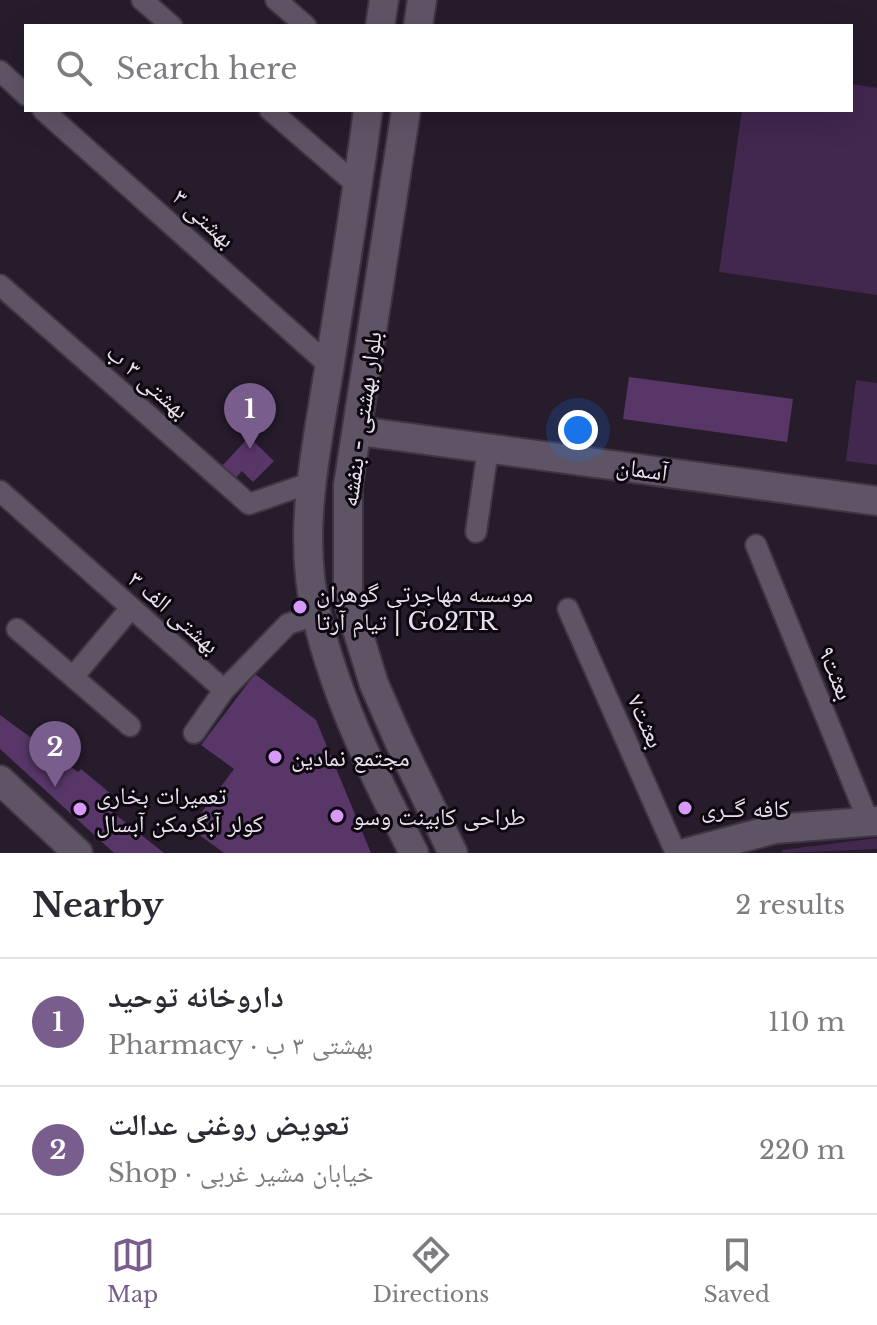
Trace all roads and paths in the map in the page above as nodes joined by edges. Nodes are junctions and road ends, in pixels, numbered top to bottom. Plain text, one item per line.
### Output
1 (142, 0) edge
2 (276, 0) edge
3 (384, 0) edge
4 (422, 0) edge
5 (170, 24) edge
6 (304, 24) edge
7 (380, 24) edge
8 (418, 24) edge
9 (0, 71) edge
10 (24, 93) edge
11 (45, 112) edge
12 (272, 112) edge
13 (368, 112) edge
14 (406, 112) edge
15 (358, 186) junction
16 (0, 285) edge
17 (330, 366) junction
18 (359, 431) junction
19 (488, 449) junction
20 (310, 483) junction
21 (0, 491) edge
22 (877, 501) edge
23 (476, 532) dead end
24 (756, 545) dead end
25 (130, 609) junction
26 (568, 609) dead end
27 (316, 615) junction
28 (17, 629) dead end
29 (73, 677) junction
30 (224, 690) junction
31 (130, 726) dead end
32 (194, 733) dead end
33 (0, 780) edge
34 (0, 797) edge
35 (873, 820) edge
36 (770, 842) edge
37 (59, 853) edge
38 (78, 853) edge
39 (414, 853) edge
40 (453, 853) edge
41 (676, 853) edge
42 (685, 853) edge

1 - 5 street
2 - 6 street
3 - 7 main road
4 - 8 main road
9 - 10 street
11 - 17 street, بهشتی ۳
12 - 15 street
13 - 15 main road, بلوار بهشتی - بنفشه
14 - 18 main road, بلوار بهشتی - بنفشه
15 - 17 main road, بلوار بهشتی - بنفشه
16 - 20 street, بهشتی ۳ ب
17 - 20 main road, بلوار بهشتی - بنفشه
18 - 19 main road, آسمان
18 - 40 main road, بلوار بهشتی - بنفشه
19 - 22 main road, آسمان
19 - 23 street
20 - 27 main road, بلوار بهشتی - بنفشه
21 - 25 street, بهشتی الف ۳
24 - 35 street, بعثت۹
25 - 29 street
25 - 30 street, بهشتی الف ۳
26 - 41 street, بعثت۷
27 - 30 street, بهشتی الف ۳
27 - 39 main road, بلوار بهشتی - بنفشه
28 - 29 street
29 - 31 street
30 - 32 street
33 - 38 main road
34 - 37 main road
35 - 36 main road
36 - 42 main road

